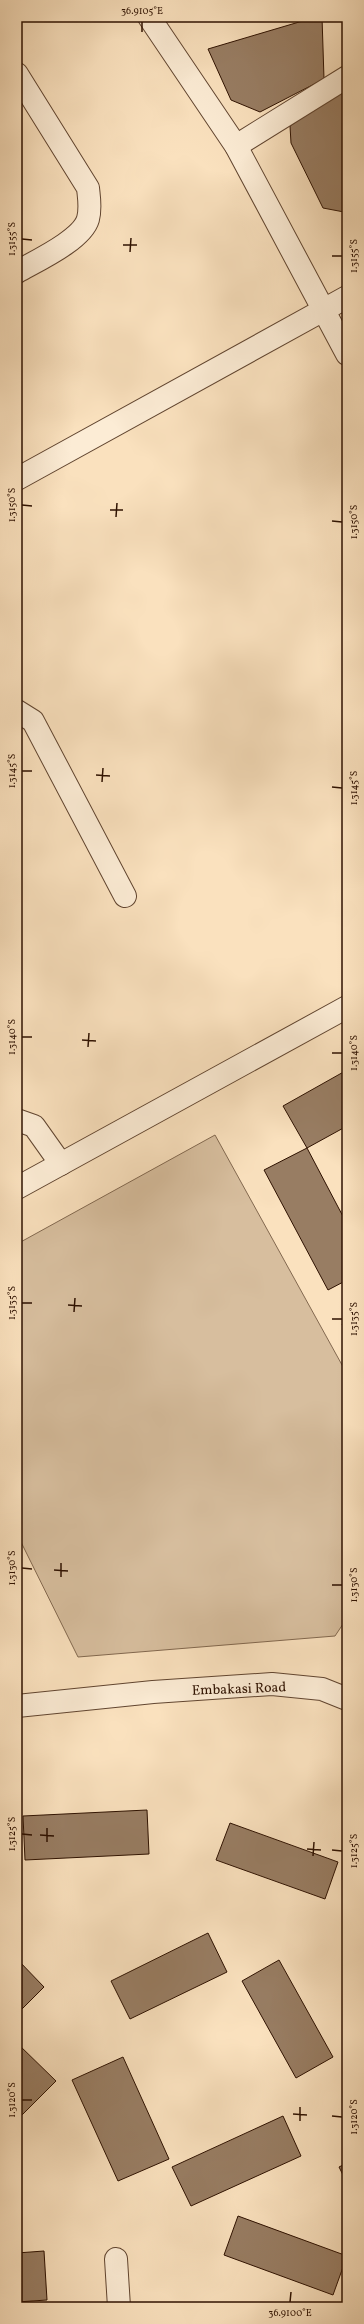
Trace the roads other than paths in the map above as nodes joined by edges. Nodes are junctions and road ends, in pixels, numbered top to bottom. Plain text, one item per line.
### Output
1 (149, 17) edge
2 (17, 74) edge
3 (347, 77) edge
4 (236, 146) junction
5 (17, 272) edge
6 (347, 297) edge
7 (323, 310) junction
8 (347, 354) edge
9 (17, 480) edge
10 (17, 712) edge
11 (125, 896) dead end
12 (347, 1007) edge
13 (17, 1120) edge
14 (61, 1164) junction
15 (17, 1188) edge
16 (347, 1699) edge
17 (17, 1706) edge
18 (116, 2259) dead end
19 (119, 2307) edge

1 - 4 street
2 - 5 street
3 - 4 street
4 - 7 street
6 - 7 street
7 - 8 street
7 - 9 street
10 - 11 street
12 - 14 street
13 - 14 street
14 - 15 street
16 - 17 street, Embakasi Road
18 - 19 street

